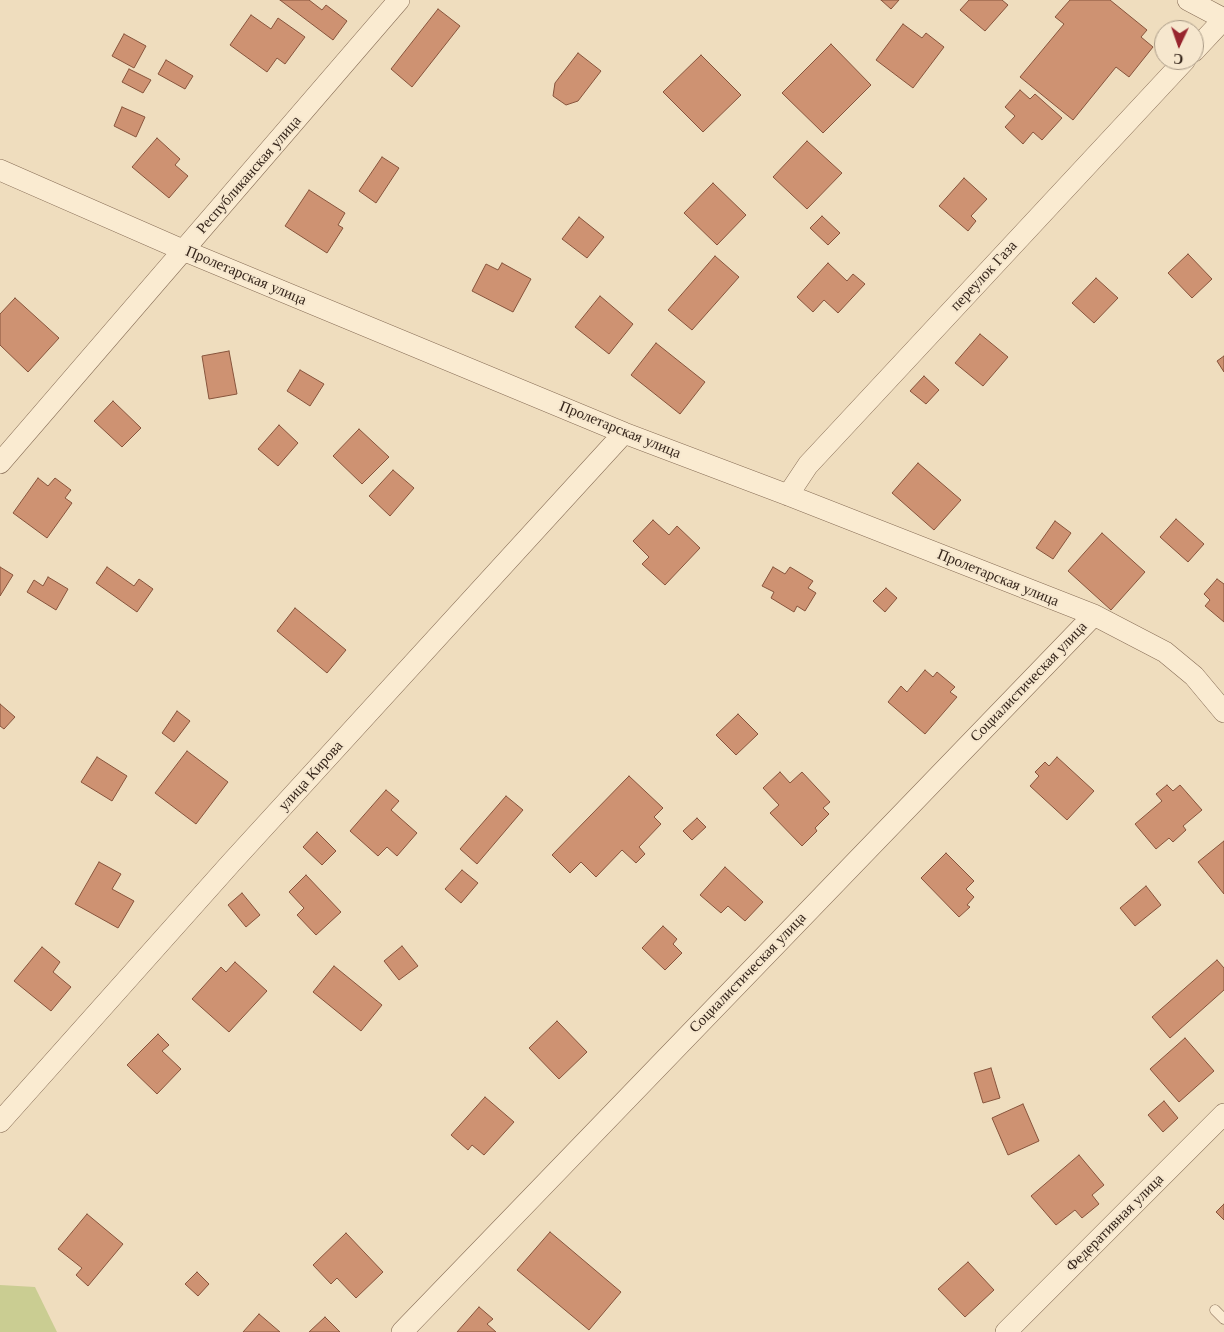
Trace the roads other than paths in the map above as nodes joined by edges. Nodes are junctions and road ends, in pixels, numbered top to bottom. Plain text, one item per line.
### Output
1 (399, 0) edge
2 (1188, 0) edge
3 (1224, 19) edge
4 (1204, 40) edge
5 (1176, 70) edge
6 (0, 170) edge
7 (185, 251) junction
8 (624, 433) junction
9 (0, 463) edge
10 (788, 495) junction
11 (1094, 615) junction
12 (1224, 712) edge
13 (1224, 1114) edge
14 (0, 1122) edge
15 (1215, 1310) dead end
16 (1224, 1318) edge
17 (402, 1332) edge
18 (1006, 1332) edge

1 - 7 street, Республиканская улица
2 - 3 street
3 - 4 street
5 - 10 street, переулок Газа
6 - 7 street, Пролетарская улица
7 - 8 street, Пролетарская улица
7 - 9 street, Республиканская улица
8 - 10 street, Пролетарская улица
8 - 14 street, улица Кирова
10 - 11 street, Пролетарская улица
11 - 12 street, Пролетарская улица
11 - 17 street, Социалистическая улица
13 - 18 street, Федеративная улица
15 - 16 lane

